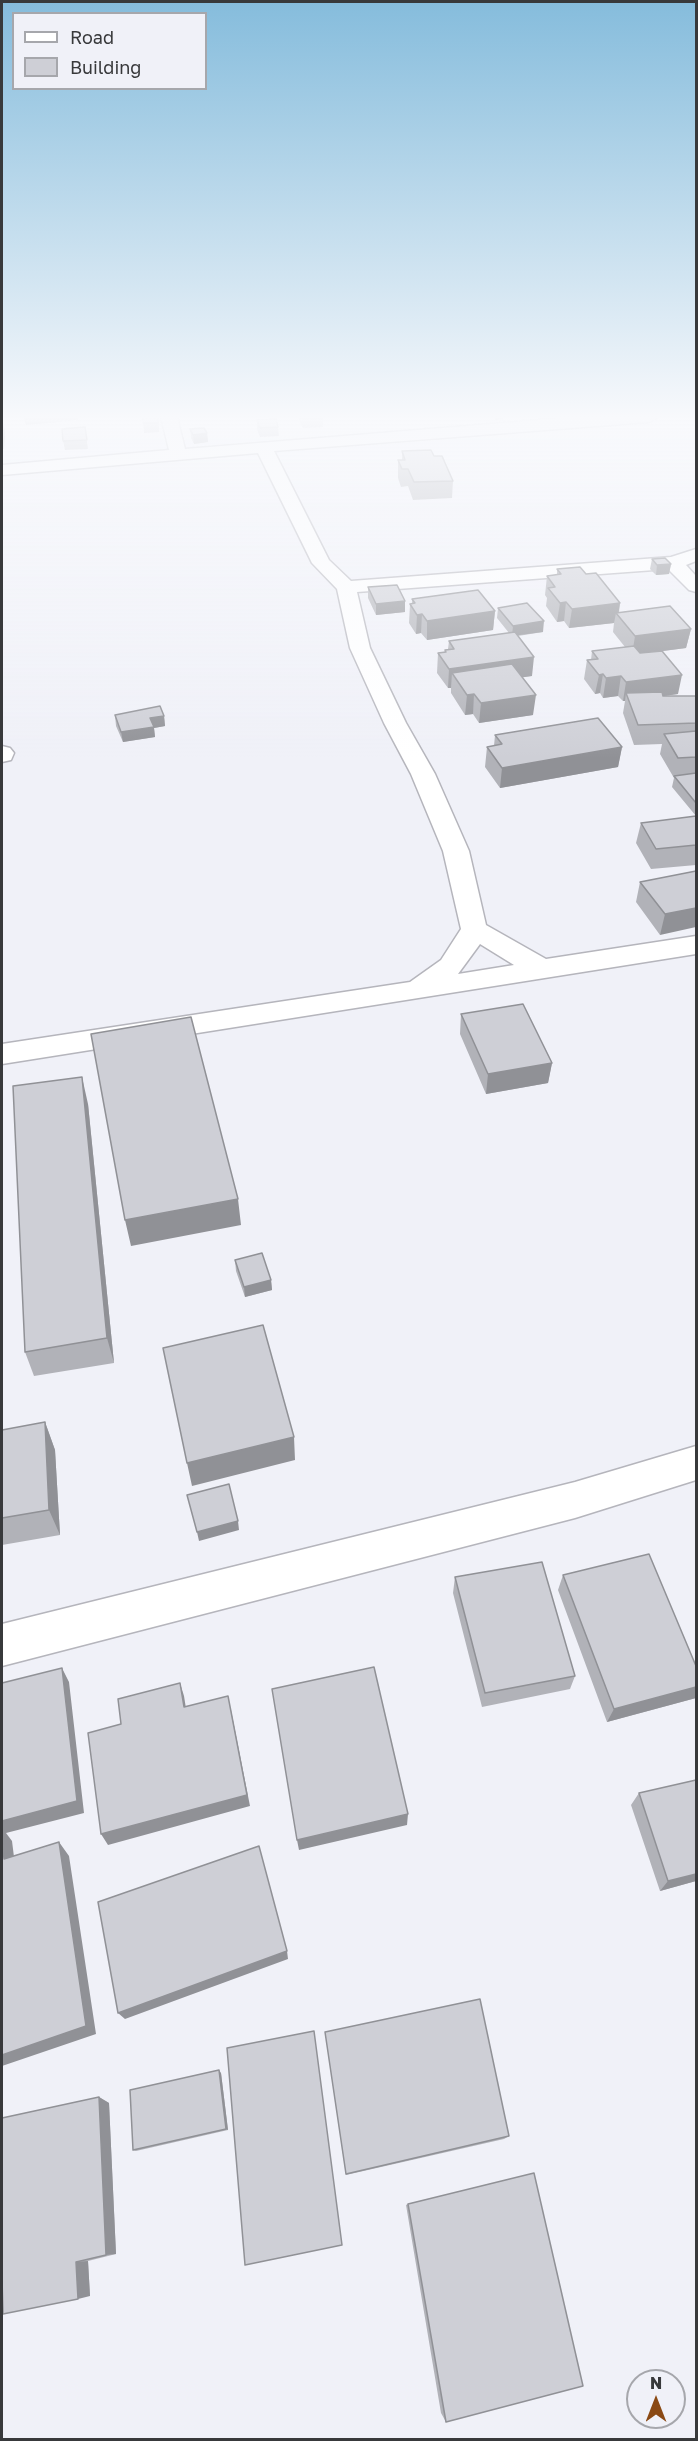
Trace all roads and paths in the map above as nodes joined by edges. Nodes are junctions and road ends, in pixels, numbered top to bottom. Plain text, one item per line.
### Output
1 (306, 531) edge
2 (696, 555) edge
3 (673, 563) junction
4 (696, 586) edge
5 (346, 587) junction
6 (474, 929) junction
7 (696, 945) edge
8 (540, 968) junction
9 (418, 990) junction
10 (2, 1054) edge
11 (696, 1463) edge
12 (2, 1646) edge

1 - 5 street
2 - 3 street
3 - 4 street
3 - 5 street
5 - 6 street
6 - 8 street
6 - 9 street
7 - 8 street
8 - 9 street
9 - 10 street
11 - 12 street

